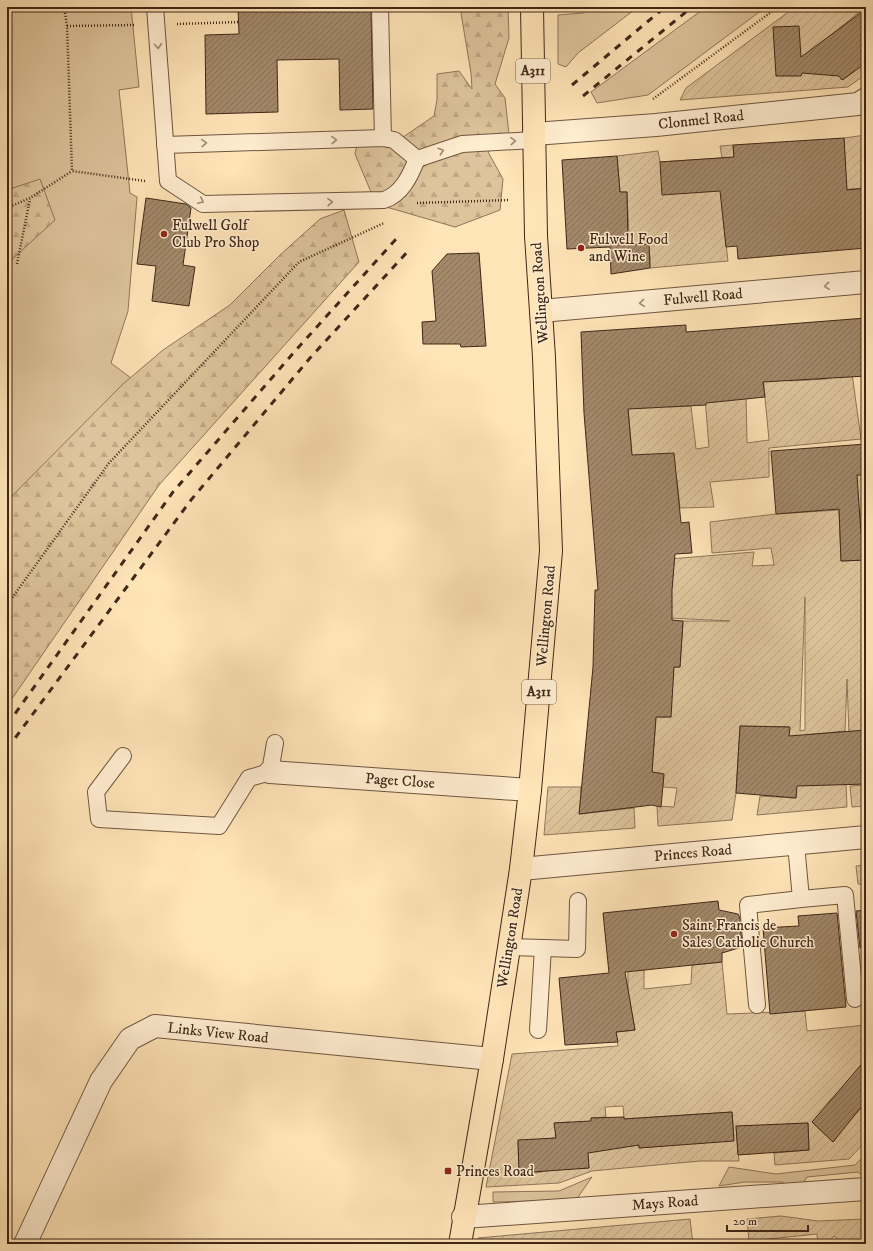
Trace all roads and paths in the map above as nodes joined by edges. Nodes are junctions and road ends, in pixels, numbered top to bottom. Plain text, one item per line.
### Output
1 (64, 7) edge
2 (155, 7) edge
3 (380, 7) edge
4 (532, 7) edge
5 (778, 7) edge
6 (239, 22) dead end
7 (156, 24) junction
8 (67, 26) junction
9 (866, 99) edge
10 (653, 100) dead end
11 (534, 137) junction
12 (383, 138) junction
13 (165, 145) junction
14 (416, 159) junction
15 (72, 171) junction
16 (168, 181) junction
17 (30, 198) junction
18 (535, 198) junction
19 (410, 204) dead end
20 (7, 208) edge
21 (386, 221) dead end
22 (17, 264) dead end
23 (866, 282) edge
24 (541, 311) junction
25 (7, 605) edge
26 (275, 743) dead end
27 (123, 756) dead end
28 (270, 772) junction
29 (530, 790) junction
30 (866, 837) edge
31 (796, 844) junction
32 (521, 869) junction
33 (801, 899) junction
34 (578, 901) dead end
35 (510, 947) junction
36 (543, 948) junction
37 (855, 999) dead end
38 (756, 1005) dead end
39 (538, 1030) dead end
40 (492, 1059) junction
41 (866, 1189) edge
42 (463, 1217) junction
43 (25, 1244) edge
44 (460, 1244) edge

1 - 8 path
2 - 7 lane
3 - 12 lane
4 - 11 main road, Wellington Road / A311
5 - 10 path
6 - 7 path
7 - 8 path
7 -> 13 lane
8 - 15 path
9 - 11 street, Clonmel Road
14 -> 11 lane
11 - 18 main road, Wellington Road / A311
13 -> 12 lane
12 - 14 lane
13 - 16 lane
16 -> 14 lane
15 - 16 path
15 - 17 path
17 - 20 path
17 - 22 path
18 - 19 path
18 - 24 main road, Wellington Road / A311
21 - 25 path
23 -> 24 street, Fulwell Road
24 - 29 main road, Wellington Road / A311
26 - 28 lane
27 - 28 lane
28 - 29 street, Paget Close
29 - 32 main road, Wellington Road / A311
30 - 31 street, Princes Road
31 - 32 street, Princes Road
31 - 33 lane
32 - 35 main road, Wellington Road / A311
33 - 37 lane
33 - 38 lane
34 - 36 lane
35 - 36 lane
35 - 40 main road, Wellington Road / A311
36 - 39 lane
40 - 42 main road, Wellington Road / A311
40 - 43 street, Links View Road
41 - 42 street, Mays Road
42 - 44 main road, Wellington Road / A311

